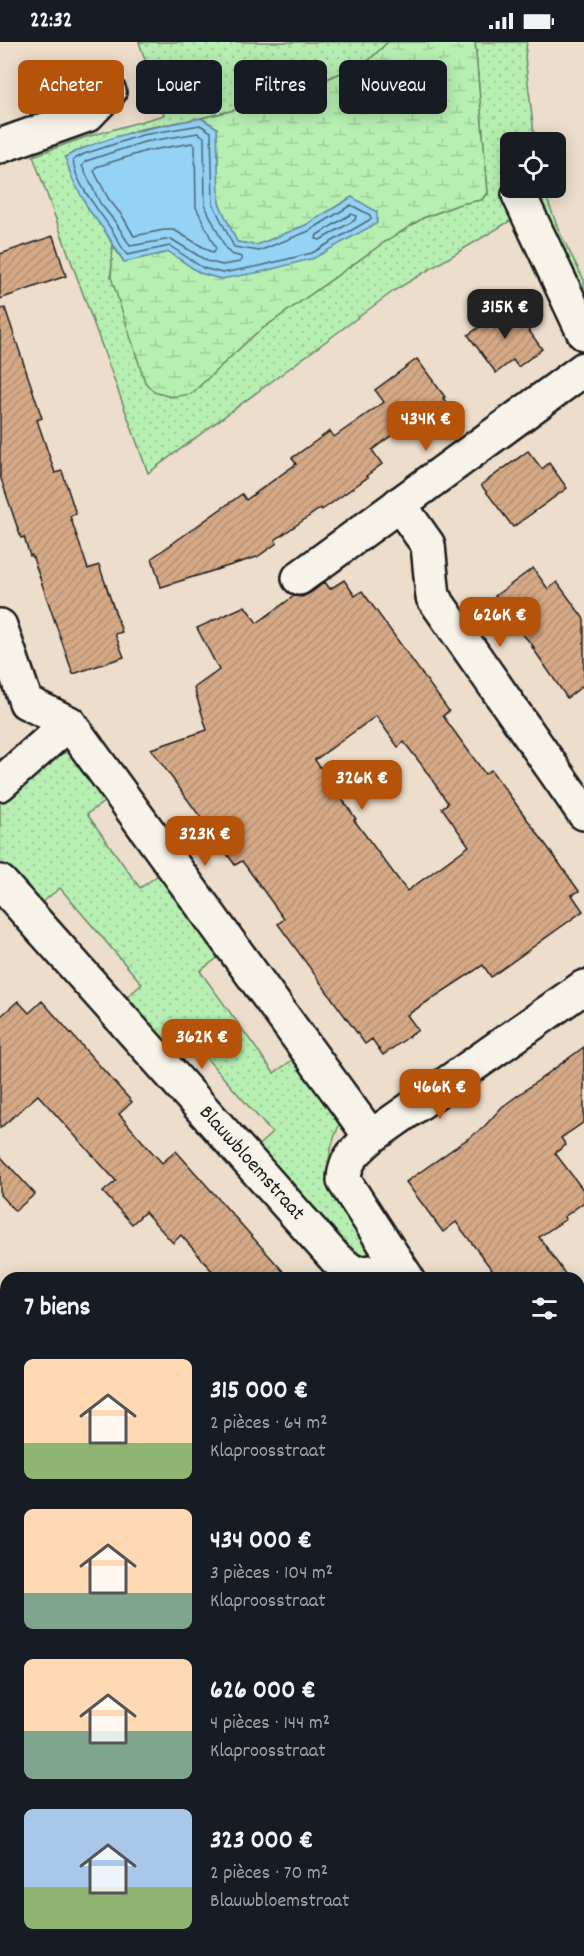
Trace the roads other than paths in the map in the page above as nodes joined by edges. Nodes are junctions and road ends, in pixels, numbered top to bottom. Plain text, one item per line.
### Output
1 (88, 114) edge
2 (0, 146) edge
3 (520, 198) edge
4 (584, 333) edge
5 (584, 369) edge
6 (399, 504) junction
7 (299, 578) dead end
8 (0, 626) edge
9 (69, 723) junction
10 (0, 784) edge
11 (584, 813) edge
12 (0, 882) edge
13 (584, 987) edge
14 (371, 1137) junction
15 (352, 1272) edge
16 (403, 1272) edge

1 - 2 street
3 - 4 street
5 - 6 street
6 - 7 street
6 - 11 street
8 - 9 street
9 - 10 street
9 - 14 street
12 - 15 street, Blauwbloemstraat
13 - 14 street
14 - 16 street

